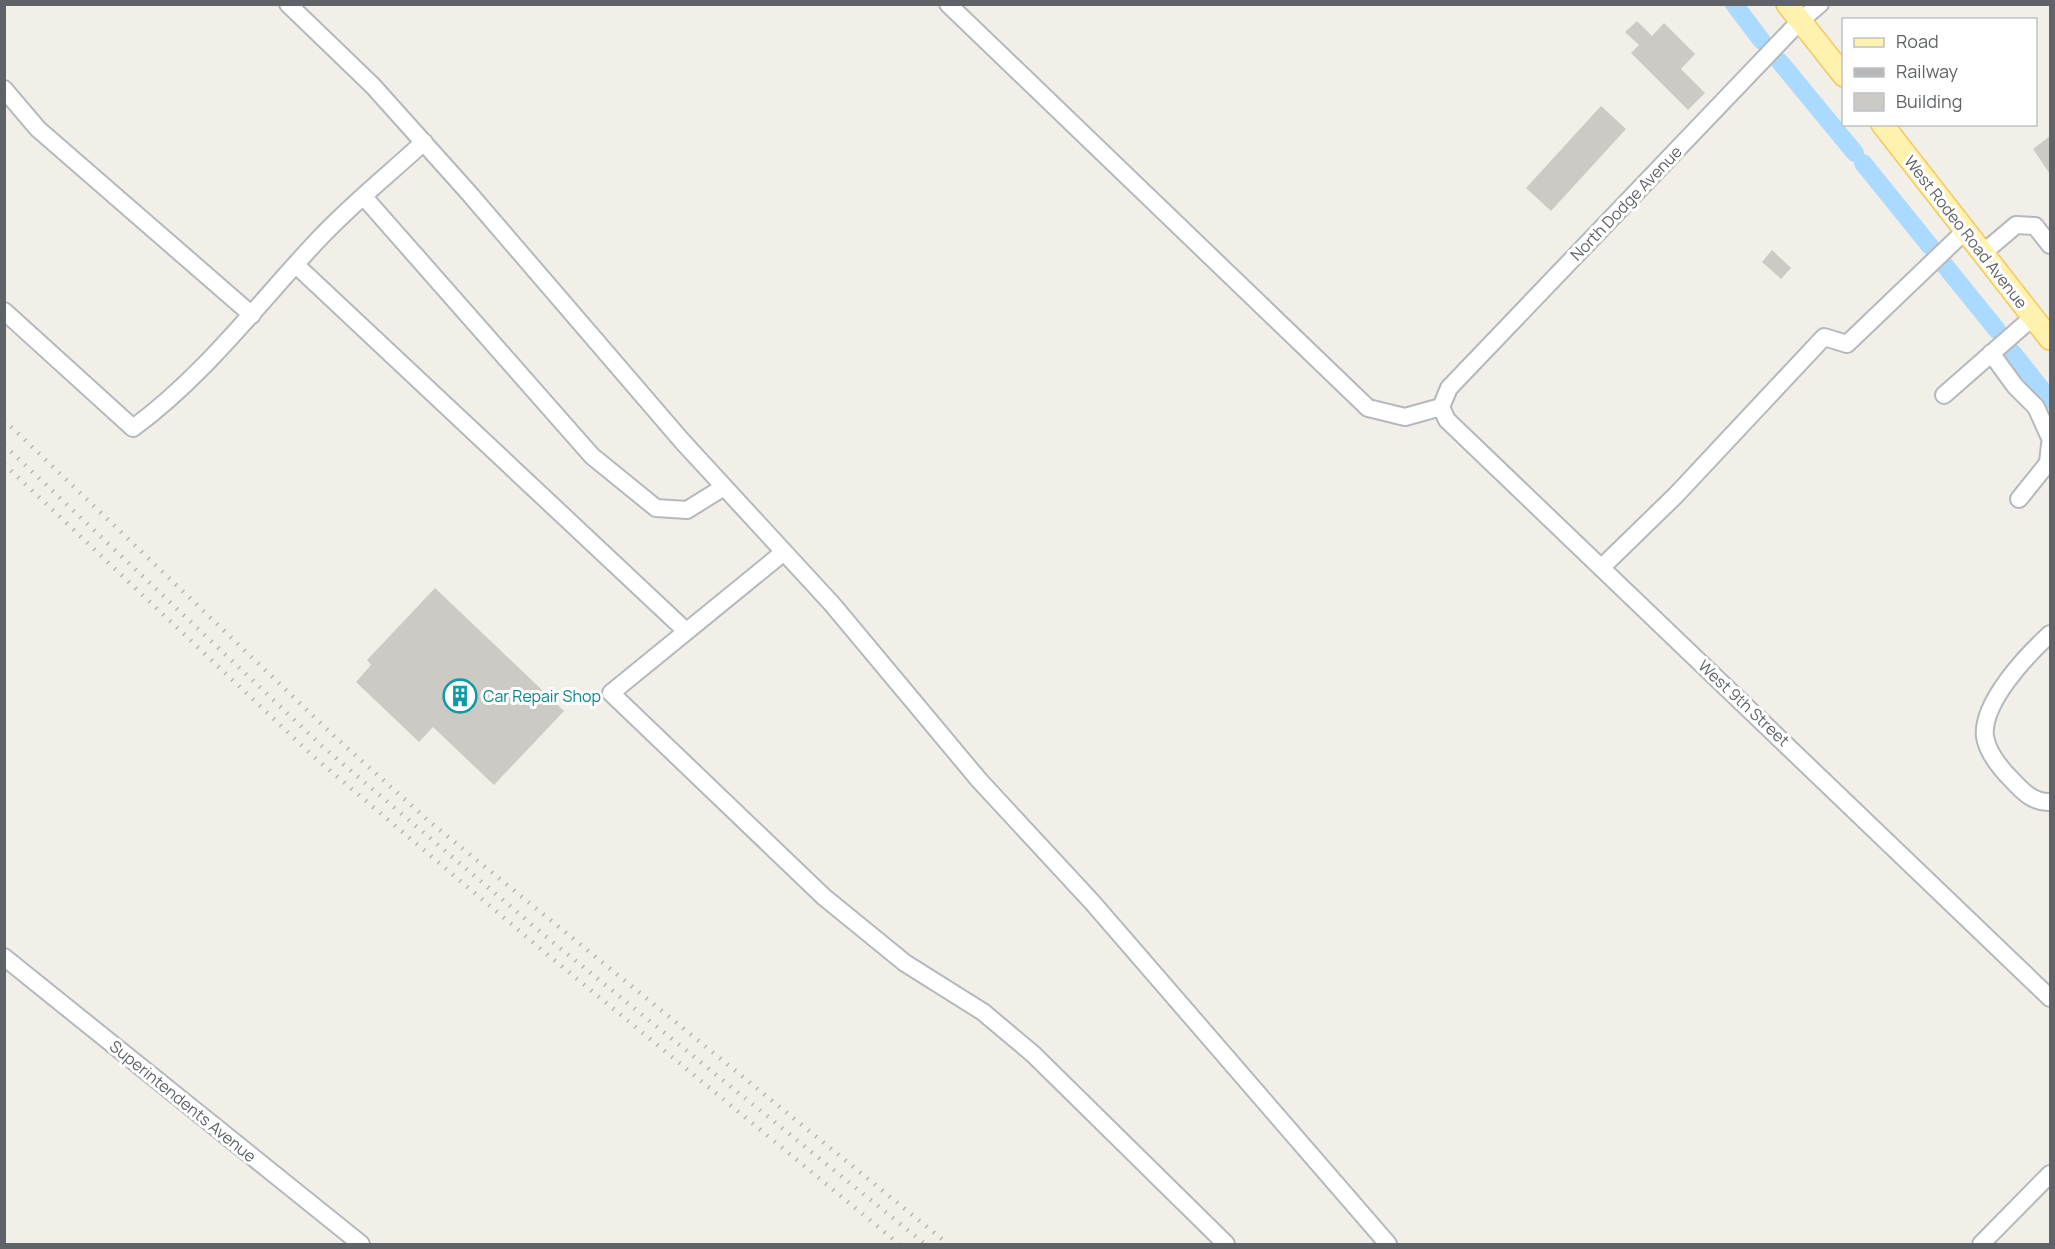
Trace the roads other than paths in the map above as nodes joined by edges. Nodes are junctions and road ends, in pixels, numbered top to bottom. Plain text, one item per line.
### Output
1 (288, 4) edge
2 (948, 4) edge
3 (1787, 4) edge
4 (1820, 4) edge
5 (1800, 21) junction
6 (1842, 74) edge
7 (4, 88) edge
8 (1883, 126) edge
9 (424, 142) junction
10 (364, 197) junction
11 (1965, 231) junction
12 (2050, 246) edge
13 (1983, 253) junction
14 (296, 265) junction
15 (4, 311) edge
16 (252, 315) junction
17 (2033, 316) junction
18 (2050, 339) edge
19 (1991, 354) junction
20 (1944, 395) dead end
21 (1441, 407) junction
22 (2050, 438) edge
23 (2050, 444) edge
24 (723, 487) junction
25 (2019, 499) dead end
26 (784, 552) junction
27 (1601, 568) junction
28 (686, 632) junction
29 (2050, 634) edge
30 (2050, 802) edge
31 (4, 957) edge
32 (2050, 998) edge
33 (2050, 1174) edge
34 (361, 1245) edge
35 (1226, 1245) edge
36 (1388, 1245) edge
37 (1981, 1245) edge

1 - 9 street
2 - 21 street
3 - 5 main road
4 - 5 street, North Dodge Avenue
5 - 6 main road
5 - 21 street, North Dodge Avenue
7 - 16 street
8 - 11 main road, West Rodeo Road Avenue
9 - 10 street
9 - 24 street
10 - 14 street
10 - 24 street
11 - 13 main road, West Rodeo Road Avenue
11 - 27 street
12 - 13 street
13 - 17 main road, West Rodeo Road Avenue
14 - 16 street
14 - 28 street
15 - 16 street
17 - 18 main road, West Rodeo Road Avenue
17 - 19 street
19 - 20 street
19 - 22 street
21 - 27 street, West 9th Street
23 - 25 street
24 - 26 street
26 - 28 street
26 - 36 street
27 - 32 street, West 9th Street
28 - 35 street
29 - 30 street
31 - 34 street, Superintendents Avenue
33 - 37 street

